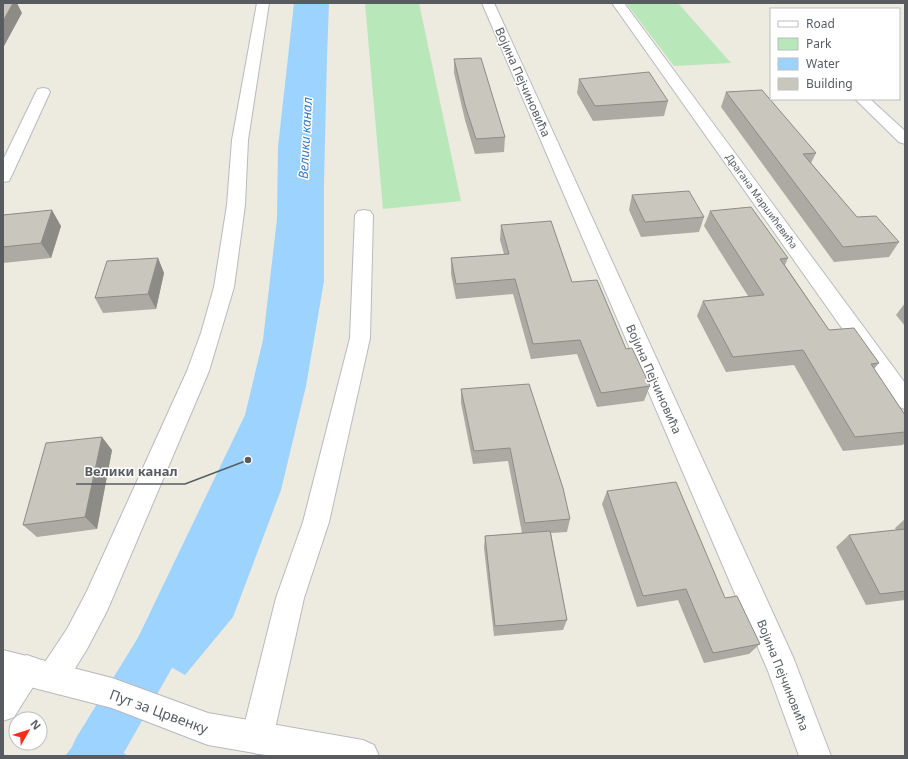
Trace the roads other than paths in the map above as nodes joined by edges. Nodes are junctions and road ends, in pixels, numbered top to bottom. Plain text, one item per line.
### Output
1 (263, 3) edge
2 (488, 3) edge
3 (618, 3) edge
4 (43, 92) dead end
5 (863, 100) edge
6 (905, 139) edge
7 (3, 177) edge
8 (364, 215) dead end
9 (905, 400) edge
10 (27, 671) edge
11 (3, 706) edge
12 (257, 738) junction
13 (363, 756) edge
14 (815, 756) edge

1 - 10 street
2 - 14 street, Војина Пејчиновића
3 - 9 street, Драгана Маршићевића
4 - 7 street
5 - 6 street
8 - 12 street
10 - 11 street
10 - 12 street, Пут за Црвенку
12 - 13 street, Пут за Црвенку

